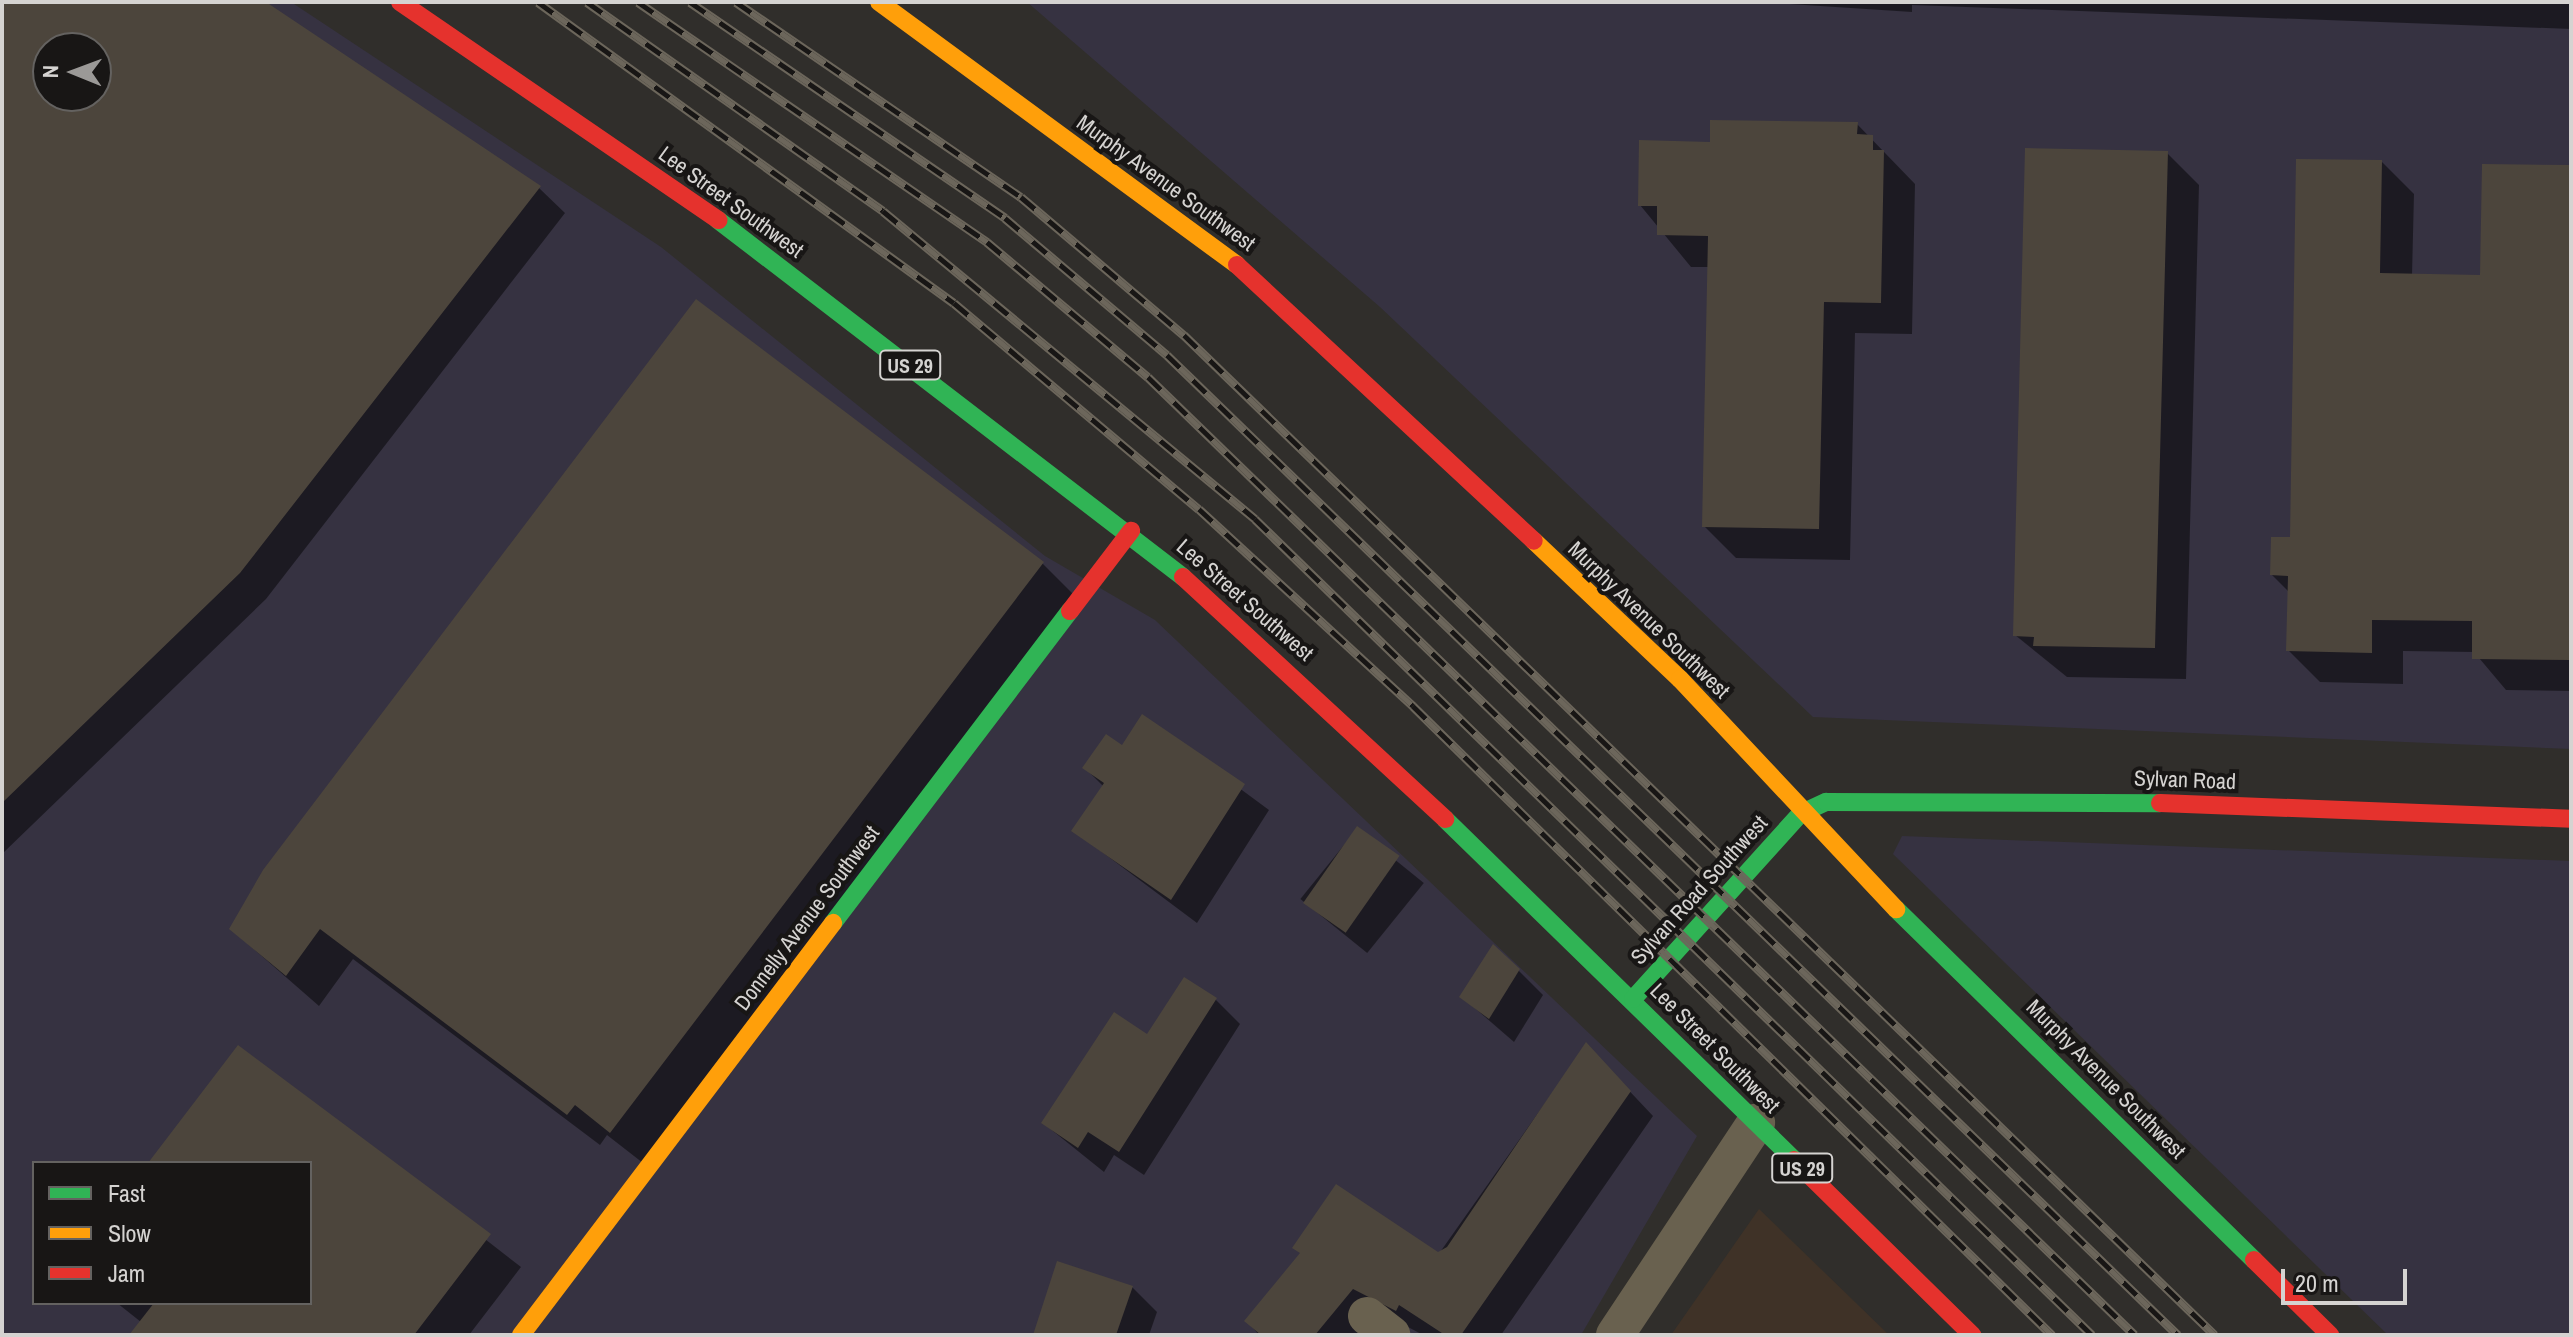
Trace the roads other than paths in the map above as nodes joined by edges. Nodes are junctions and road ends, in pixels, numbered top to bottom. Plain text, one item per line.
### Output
1 (400, 2) edge
2 (879, 2) edge
3 (1131, 531) junction
4 (1800, 814) junction
5 (2571, 819) edge
6 (1633, 999) junction
7 (1756, 1123) junction
8 (521, 1335) edge
9 (1615, 1335) edge
10 (1972, 1335) edge
11 (2330, 1335) edge

1 - 3 main road, Lee Street Southwest / US 29
2 - 4 main road, Murphy Avenue Southwest
3 - 6 main road, Lee Street Southwest / US 29
3 - 8 main road, Donnelly Avenue Southwest
4 - 5 main road, Sylvan Road
4 - 6 main road, Sylvan Road Southwest
4 - 11 main road, Murphy Avenue Southwest
6 - 7 main road, Lee Street Southwest / US 29
7 - 9 street
7 - 10 main road, Lee Street Southwest / US 29

